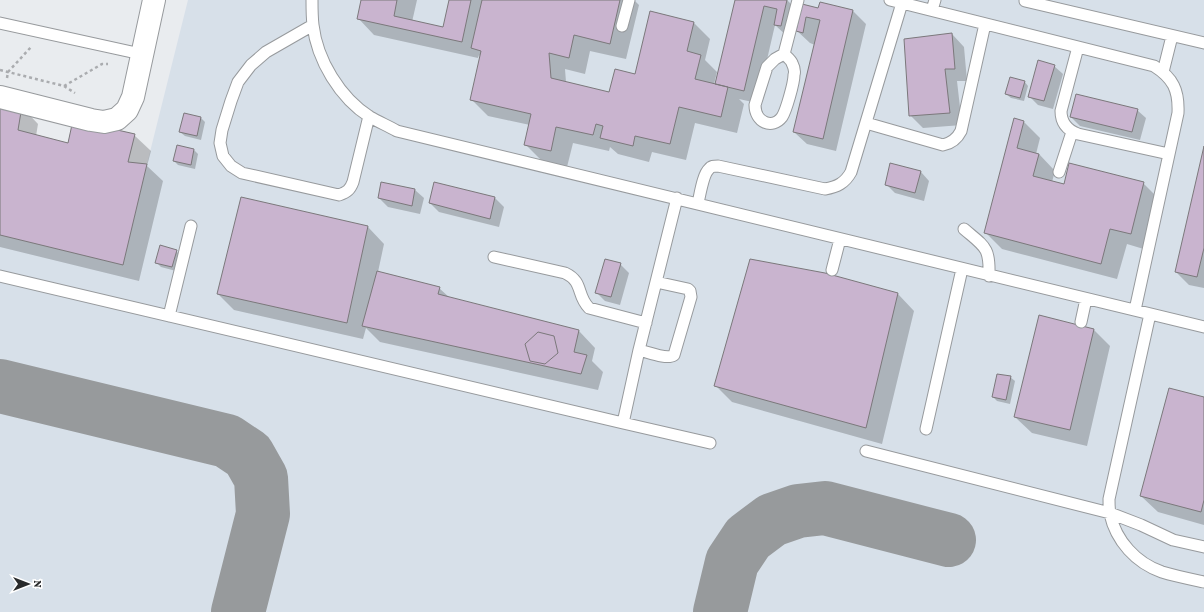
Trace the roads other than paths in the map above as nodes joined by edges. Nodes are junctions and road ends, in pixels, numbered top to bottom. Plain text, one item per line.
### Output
1 (154, 0) edge
2 (312, 0) edge
3 (629, 0) edge
4 (798, 0) edge
5 (890, 0) edge
6 (1025, 1) dead end
7 (902, 3) junction
8 (934, 5) edge
9 (0, 23) edge
10 (985, 24) junction
11 (313, 25) junction
12 (622, 26) dead end
13 (1172, 36) junction
14 (1204, 43) edge
15 (1078, 47) junction
16 (141, 54) junction
17 (784, 54) junction
18 (1163, 72) junction
19 (1, 98) edge
20 (369, 116) junction
21 (866, 123) junction
22 (1072, 132) junction
23 (1169, 154) junction
24 (1059, 172) dead end
25 (677, 198) junction
26 (698, 203) junction
27 (191, 226) dead end
28 (964, 229) dead end
29 (840, 238) junction
30 (494, 257) dead end
31 (962, 269) junction
32 (832, 270) dead end
33 (0, 276) edge
34 (989, 276) junction
35 (656, 282) junction
36 (1086, 299) junction
37 (1135, 310) junction
38 (1150, 314) junction
39 (169, 316) junction
40 (1082, 322) dead end
41 (646, 323) junction
42 (1204, 327) edge
43 (639, 350) junction
44 (623, 423) junction
45 (926, 429) dead end
46 (710, 442) dead end
47 (866, 451) dead end
48 (1110, 513) junction
49 (1204, 547) edge
50 (1204, 582) edge

1 - 16 street
2 - 11 lane
3 - 12 lane
4 - 17 lane
5 - 7 lane
6 - 13 lane
7 - 8 lane
7 - 21 lane
8 - 10 lane
9 - 16 lane
10 - 15 lane
10 - 21 lane
11 - 20 lane
11 - 20 lane
13 - 14 lane
13 - 18 lane
15 - 18 lane
15 - 22 lane
16 - 19 street
17 - 17 lane
18 - 23 lane
20 - 25 lane
21 - 26 lane
22 - 23 lane
22 - 24 lane
23 - 37 lane
25 - 26 lane
25 - 35 lane
26 - 29 lane
27 - 39 lane
28 - 34 lane
29 - 31 lane
29 - 32 lane
30 - 41 lane
31 - 34 lane
31 - 45 lane
33 - 39 lane
34 - 36 lane
35 - 41 lane
35 - 43 lane
36 - 37 lane
36 - 40 lane
37 - 38 lane
38 - 42 lane
38 - 48 lane
39 - 44 lane
41 - 43 lane
43 - 44 lane
44 - 46 lane
47 - 48 lane
48 - 49 lane
48 - 50 lane

